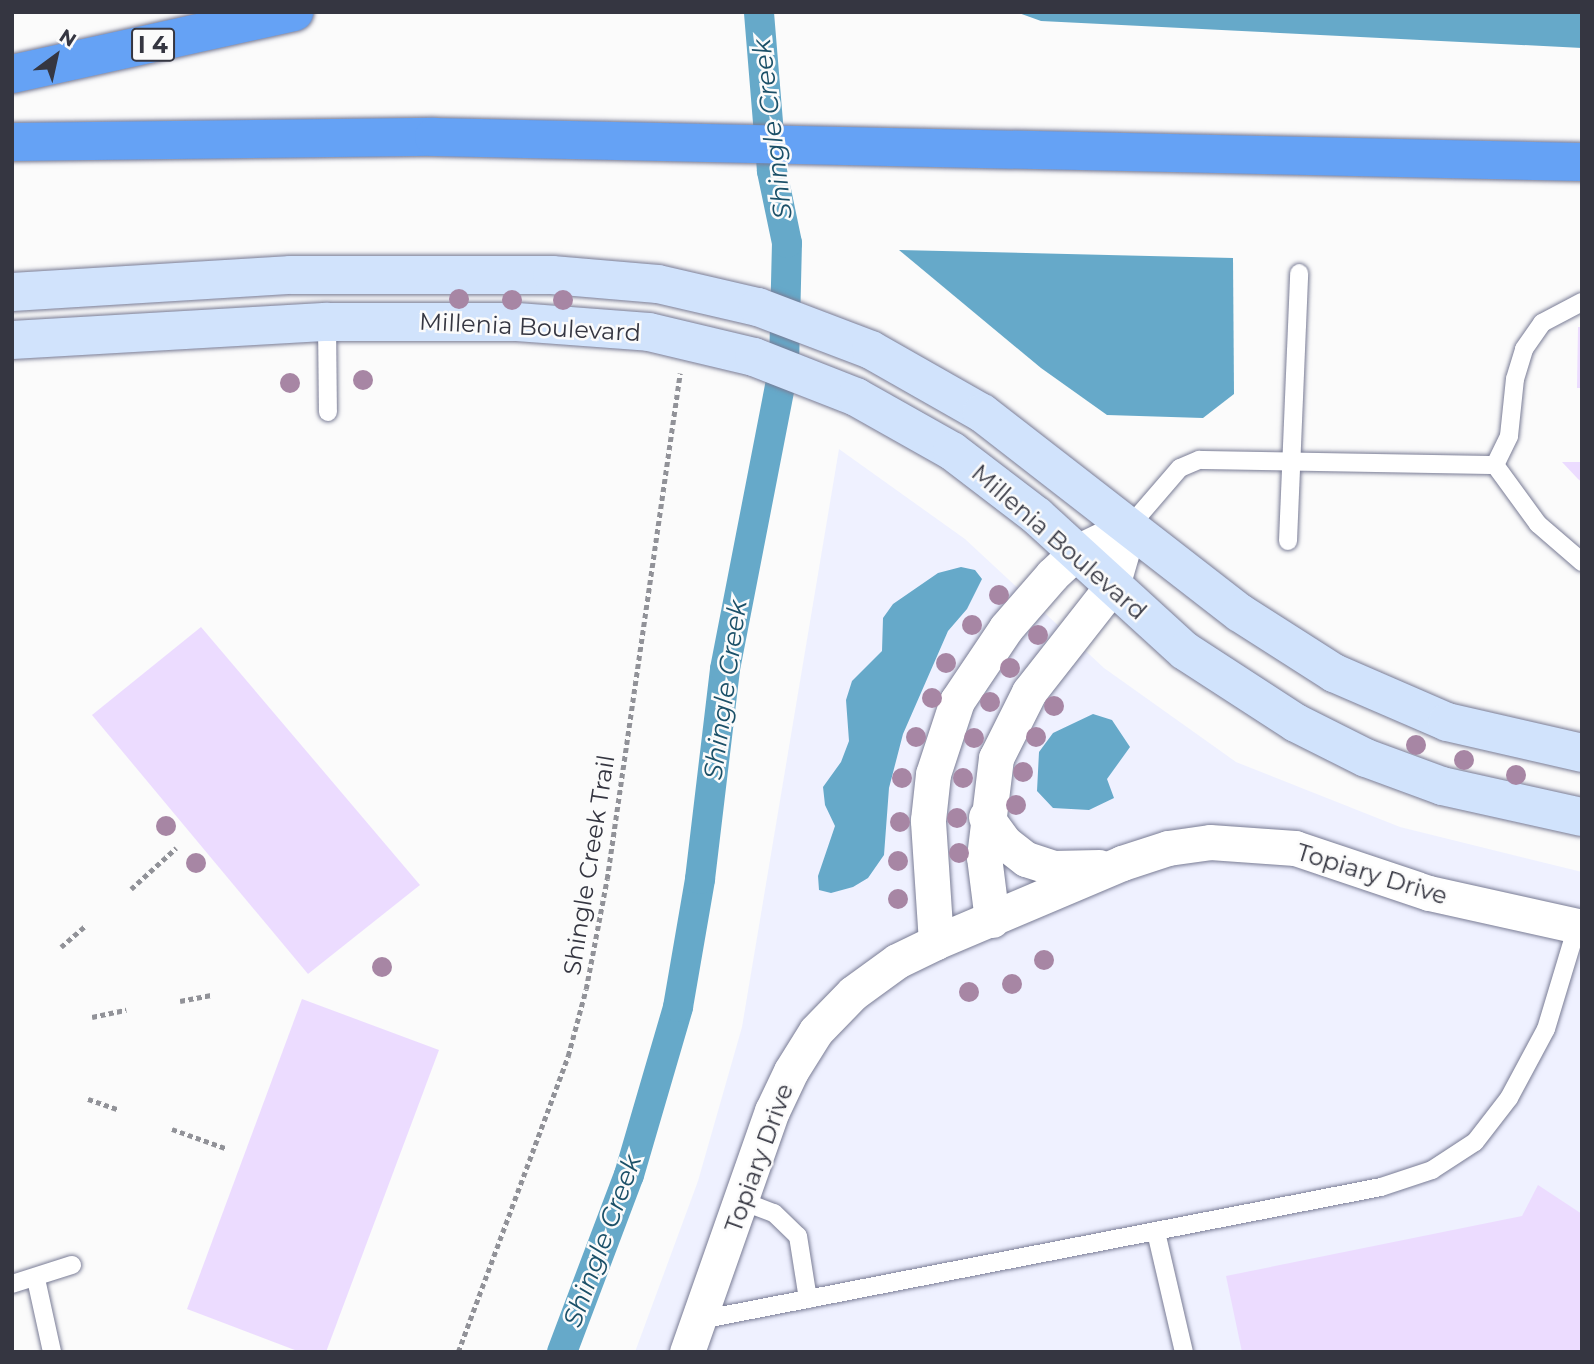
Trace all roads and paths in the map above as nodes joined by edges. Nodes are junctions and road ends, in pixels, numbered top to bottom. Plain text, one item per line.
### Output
1 (294, 12) edge
2 (12, 75) edge
3 (12, 142) edge
4 (1582, 162) edge
5 (1299, 273) dead end
6 (12, 292) edge
7 (1582, 302) edge
8 (327, 323) junction
9 (12, 340) edge
10 (681, 365) dead end
11 (328, 412) dead end
12 (1292, 461) junction
13 (1495, 465) junction
14 (1129, 527) junction
15 (1287, 541) dead end
16 (1077, 552) junction
17 (1582, 562) edge
18 (1112, 586) junction
19 (1582, 753) edge
20 (986, 817) junction
21 (1582, 817) edge
22 (176, 848) dead end
23 (1122, 863) junction
24 (131, 888) dead end
25 (992, 920) junction
26 (85, 926) dead end
27 (1580, 926) edge
28 (936, 942) junction
29 (61, 947) dead end
30 (212, 995) dead end
31 (180, 1001) dead end
32 (126, 1010) dead end
33 (92, 1017) dead end
34 (88, 1098) dead end
35 (117, 1109) dead end
36 (172, 1129) dead end
37 (229, 1149) dead end
38 (742, 1201) junction
39 (1156, 1232) junction
40 (72, 1265) dead end
41 (36, 1279) junction
42 (12, 1284) edge
43 (808, 1299) junction
44 (694, 1336) edge
45 (52, 1352) edge
46 (458, 1352) edge
47 (1184, 1352) edge

1 - 2 highway, I 4
3 - 4 highway
5 - 12 lane
6 - 14 street, Millenia Boulevard
7 - 13 lane
8 - 9 street, Millenia Boulevard
8 - 11 lane
8 - 16 street, Millenia Boulevard
10 - 46 path, Shingle Creek Trail
12 - 13 lane
12 - 14 lane
12 - 15 lane
13 - 17 lane
14 - 16 street
14 - 18 street
14 - 19 street, Millenia Boulevard
16 - 18 street, Millenia Boulevard
16 - 28 street
18 - 20 street
18 - 21 street, Millenia Boulevard
20 - 23 street, Topiary Drive
20 - 25 street
22 - 24 path
23 - 25 street, Topiary Drive
23 - 27 street, Topiary Drive
25 - 28 street, Topiary Drive
26 - 29 path
27 - 39 lane
28 - 38 street, Topiary Drive
30 - 31 path
32 - 33 path
34 - 35 path
36 - 37 path
38 - 43 lane
38 - 44 street, Topiary Drive
39 - 43 lane
39 - 47 lane
40 - 41 lane
41 - 42 lane
41 - 45 lane
43 - 44 lane

